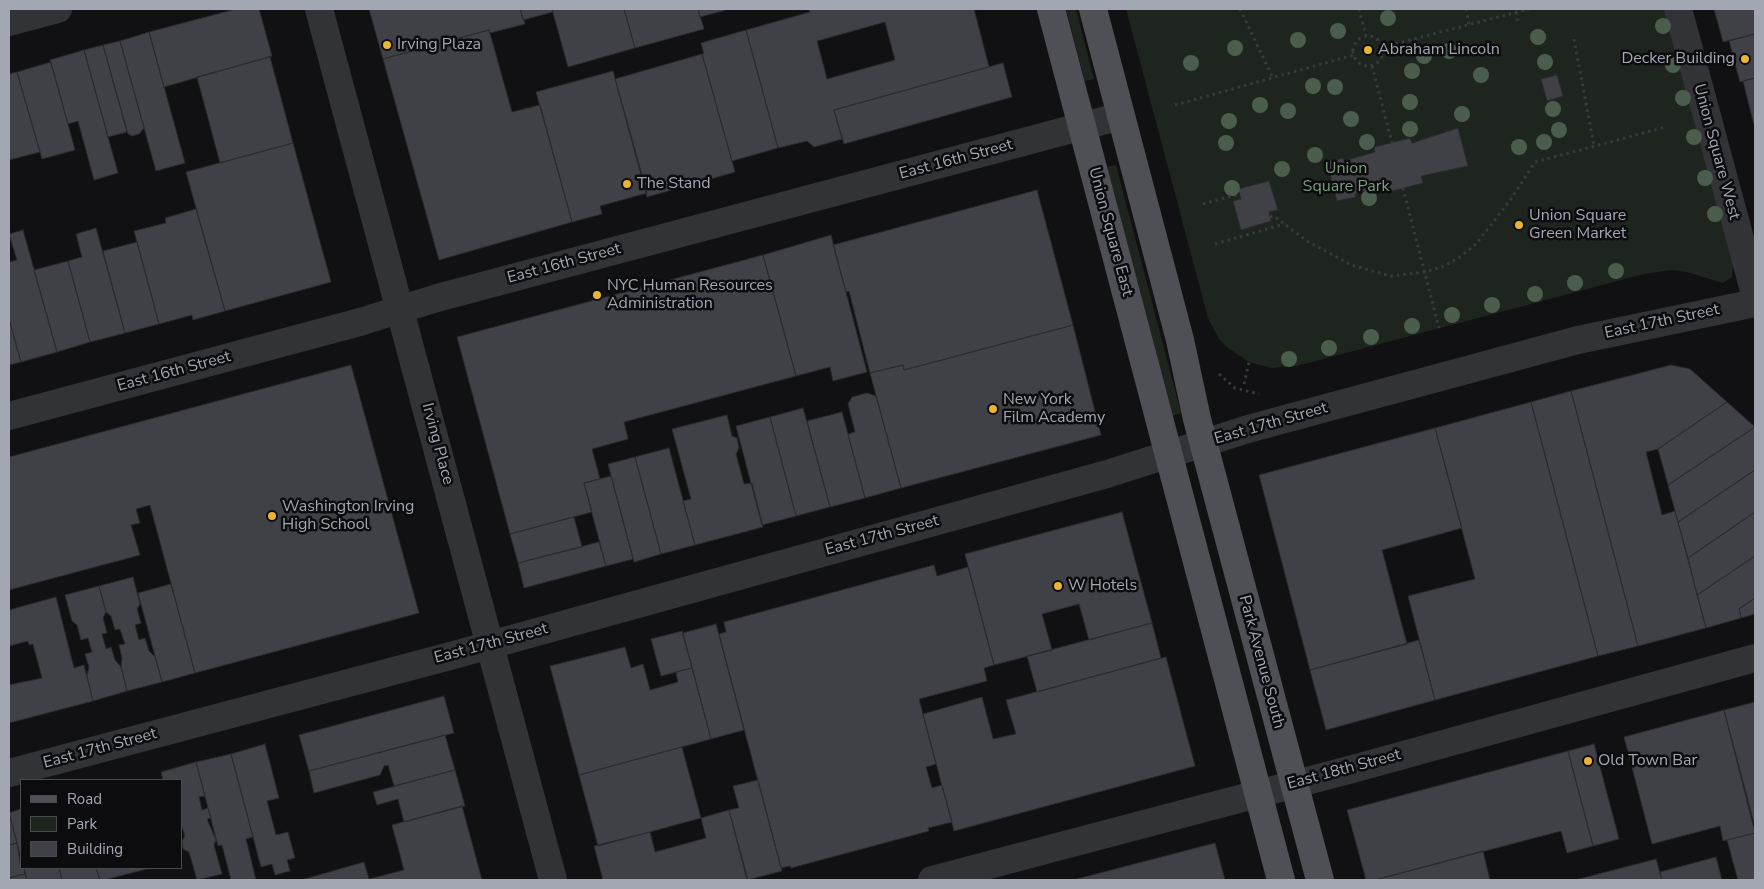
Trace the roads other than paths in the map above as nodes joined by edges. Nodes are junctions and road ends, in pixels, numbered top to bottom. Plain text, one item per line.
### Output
1 (58, 9) edge
2 (319, 9) edge
3 (1052, 9) edge
4 (1093, 9) edge
5 (1678, 9) edge
6 (9, 22) edge
7 (1121, 116) junction
8 (1083, 126) junction
9 (1755, 294) edge
10 (1755, 303) edge
11 (400, 309) junction
12 (9, 416) edge
13 (1203, 443) junction
14 (1168, 455) junction
15 (490, 644) junction
16 (1755, 658) edge
17 (9, 773) edge
18 (1294, 784) junction
19 (1257, 793) junction
20 (553, 880) edge
21 (932, 880) edge
22 (1281, 880) edge
23 (1320, 880) edge

1 - 6 street
2 - 11 street, Irving Place
3 - 8 main road, Union Square East
4 - 7 main road
5 - 9 street, Union Square West
7 - 8 street, East 16th Street
7 - 13 main road
8 - 11 street, East 16th Street
8 - 14 main road, Union Square East
10 - 13 street, East 17th Street
11 - 12 street, East 16th Street
11 - 15 street, Irving Place
13 - 14 street, East 17th Street
13 - 18 main road, Park Avenue South
14 - 15 street, East 17th Street
14 - 19 main road
15 - 17 street, East 17th Street
15 - 20 street, Irving Place
16 - 18 street, East 18th Street
18 - 19 street, East 18th Street
18 - 23 main road, Park Avenue South
19 - 21 street, East 18th Street
19 - 22 main road

